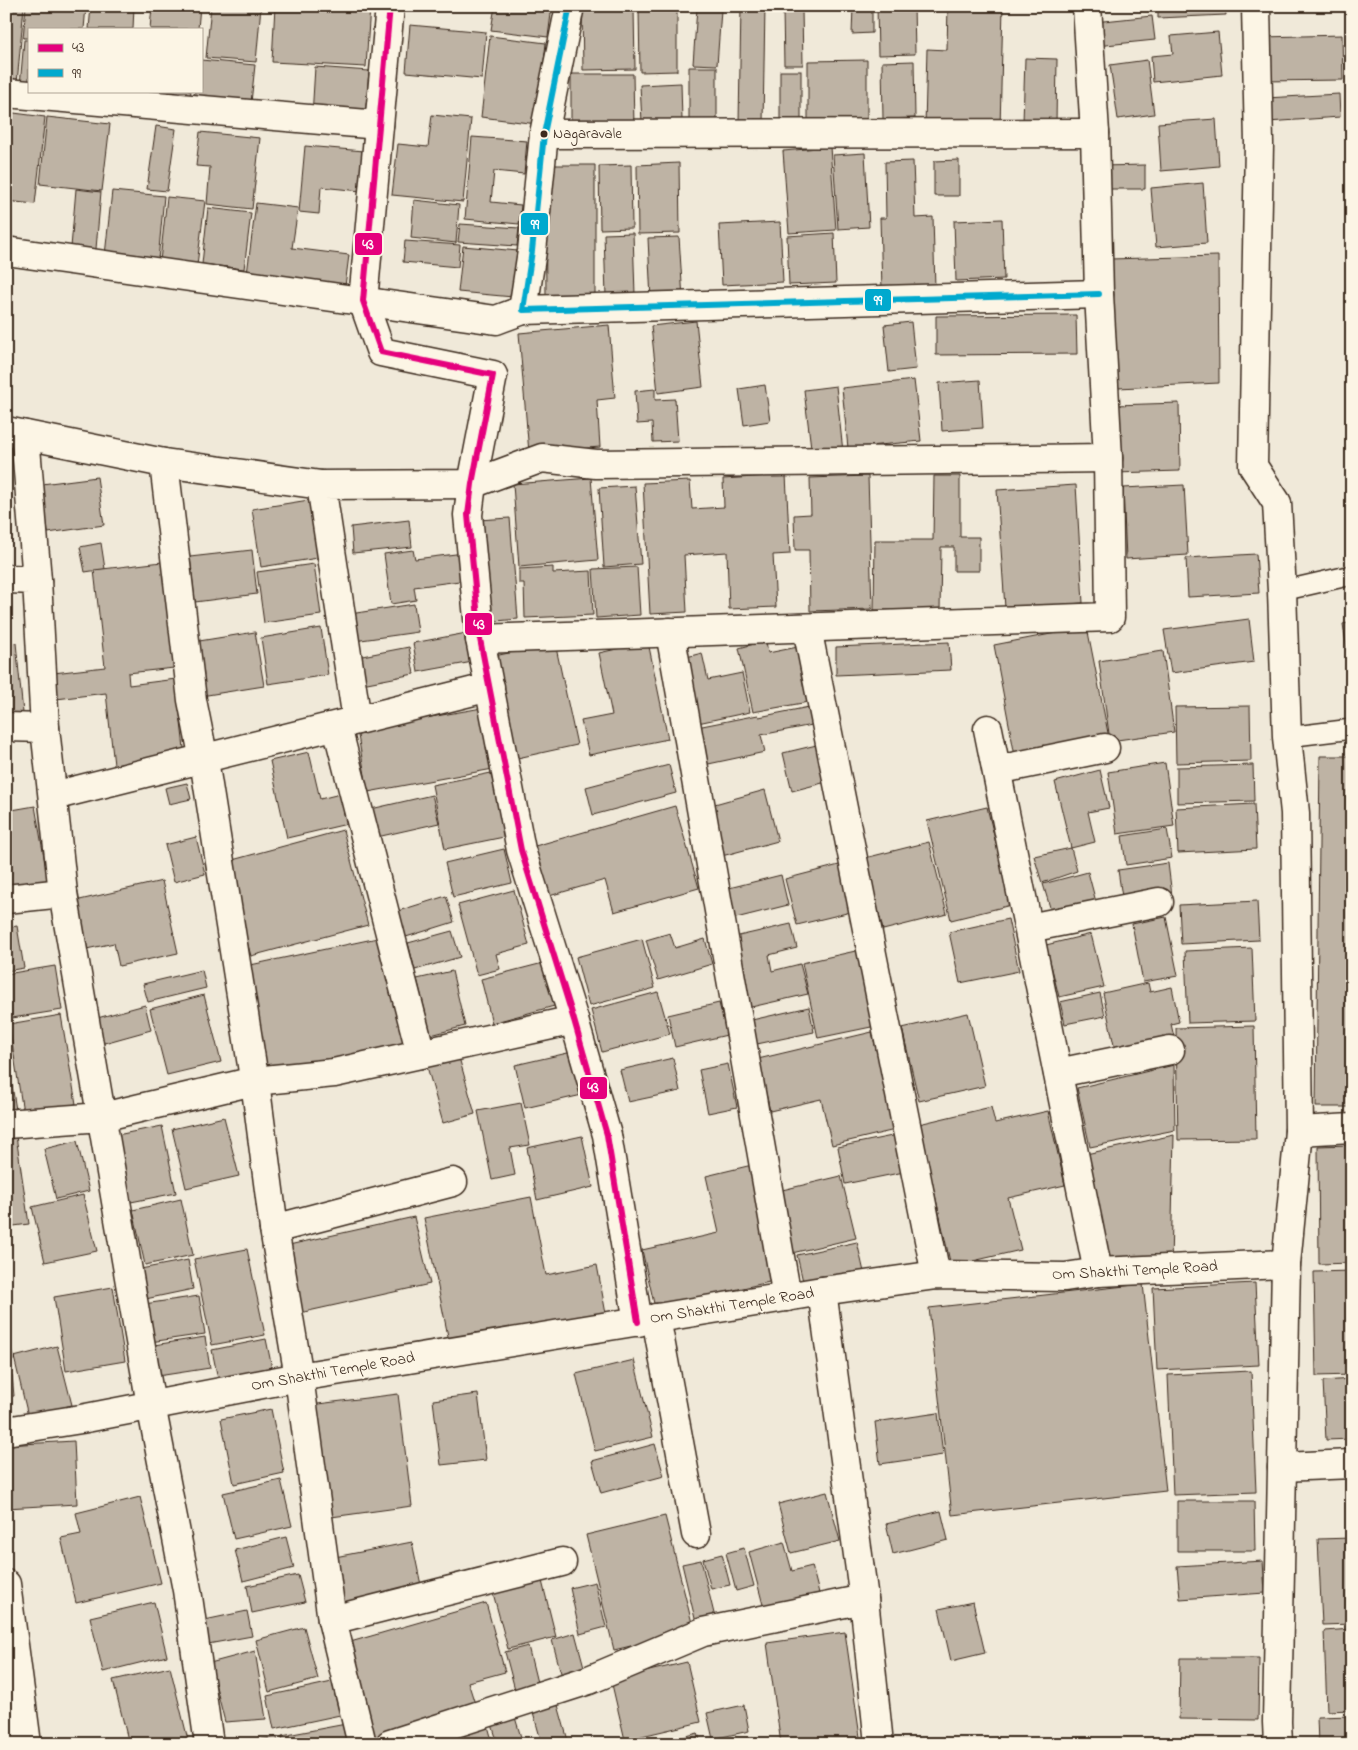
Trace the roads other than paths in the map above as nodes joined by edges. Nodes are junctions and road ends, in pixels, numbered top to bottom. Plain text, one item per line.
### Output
1 (390, 6) edge
2 (570, 6) edge
3 (1087, 6) edge
4 (1256, 6) edge
5 (6, 93) edge
6 (379, 125) junction
7 (1095, 133) junction
8 (544, 134) junction
9 (6, 251) edge
10 (1099, 294) junction
11 (363, 301) junction
12 (523, 310) junction
13 (16, 433) edge
14 (1108, 458) junction
15 (164, 463) junction
16 (472, 484) junction
17 (320, 485) junction
18 (1352, 575) edge
19 (6, 579) edge
20 (37, 580) junction
21 (1282, 591) junction
22 (807, 628) junction
23 (670, 632) junction
24 (480, 639) junction
25 (490, 688) junction
26 (347, 724) junction
27 (6, 728) edge
28 (45, 728) junction
29 (988, 729) dead end
30 (1352, 729) edge
31 (1286, 737) junction
32 (1105, 748) dead end
33 (204, 760) junction
34 (996, 770) junction
35 (53, 796) junction
36 (63, 892) junction
37 (6, 899) edge
38 (1158, 902) dead end
39 (1029, 928) junction
40 (574, 1020) junction
41 (1170, 1050) dead end
42 (421, 1054) junction
43 (1058, 1073) junction
44 (254, 1081) junction
45 (102, 1117) junction
46 (6, 1124) edge
47 (1352, 1128) edge
48 (1300, 1132) junction
49 (454, 1182) dead end
50 (274, 1229) junction
51 (1286, 1264) junction
52 (1098, 1272) junction
53 (936, 1275) junction
54 (822, 1291) junction
55 (787, 1297) junction
56 (647, 1320) junction
57 (299, 1377) junction
58 (152, 1405) junction
59 (6, 1431) edge
60 (1352, 1464) edge
61 (1282, 1467) junction
62 (696, 1534) dead end
63 (562, 1562) dead end
64 (6, 1584) edge
65 (864, 1599) junction
66 (332, 1620) junction
67 (27, 1744) edge
68 (210, 1744) edge
69 (362, 1744) edge
70 (390, 1744) edge
71 (879, 1744) edge
72 (1278, 1744) edge

1 - 6 street
2 - 8 street
3 - 7 street
4 - 21 street
5 - 6 street
6 - 11 street
7 - 8 street
7 - 10 street
8 - 12 street
9 - 11 street
10 - 12 street
10 - 14 street
11 - 12 street
11 - 16 street
13 - 15 street
13 - 20 street
14 - 16 street
14 - 22 street
15 - 17 street
15 - 33 street
16 - 17 street
16 - 24 street
17 - 26 street
18 - 21 lane
19 - 20 street
20 - 28 street
21 - 31 street
22 - 23 street
22 - 53 street
23 - 24 street
23 - 55 street
24 - 25 street
25 - 26 street
25 - 40 street
26 - 33 street
26 - 42 street
27 - 28 street
28 - 35 street
29 - 34 street
30 - 31 lane
31 - 48 street
32 - 34 street
33 - 35 street
33 - 44 street
34 - 39 street
35 - 36 street
36 - 37 street
36 - 45 street
38 - 39 street
39 - 43 street
40 - 42 street
40 - 56 street
41 - 43 street
42 - 44 street
43 - 52 street
44 - 45 street
44 - 50 street
45 - 46 street
45 - 58 street
47 - 48 street
48 - 51 street
49 - 50 street
50 - 57 street
51 - 52 street, Om Shakthi Temple Road
51 - 61 street
52 - 53 street, Om Shakthi Temple Road
53 - 54 street, Om Shakthi Temple Road
54 - 55 street, Om Shakthi Temple Road
54 - 65 street
55 - 56 street, Om Shakthi Temple Road
56 - 57 street, Om Shakthi Temple Road
56 - 62 street
57 - 58 street, Om Shakthi Temple Road
57 - 66 street
58 - 59 street, Om Shakthi Temple Road
58 - 68 street
60 - 61 street
61 - 72 street
63 - 66 street
64 - 67 street
65 - 70 street
65 - 71 street
66 - 69 street

